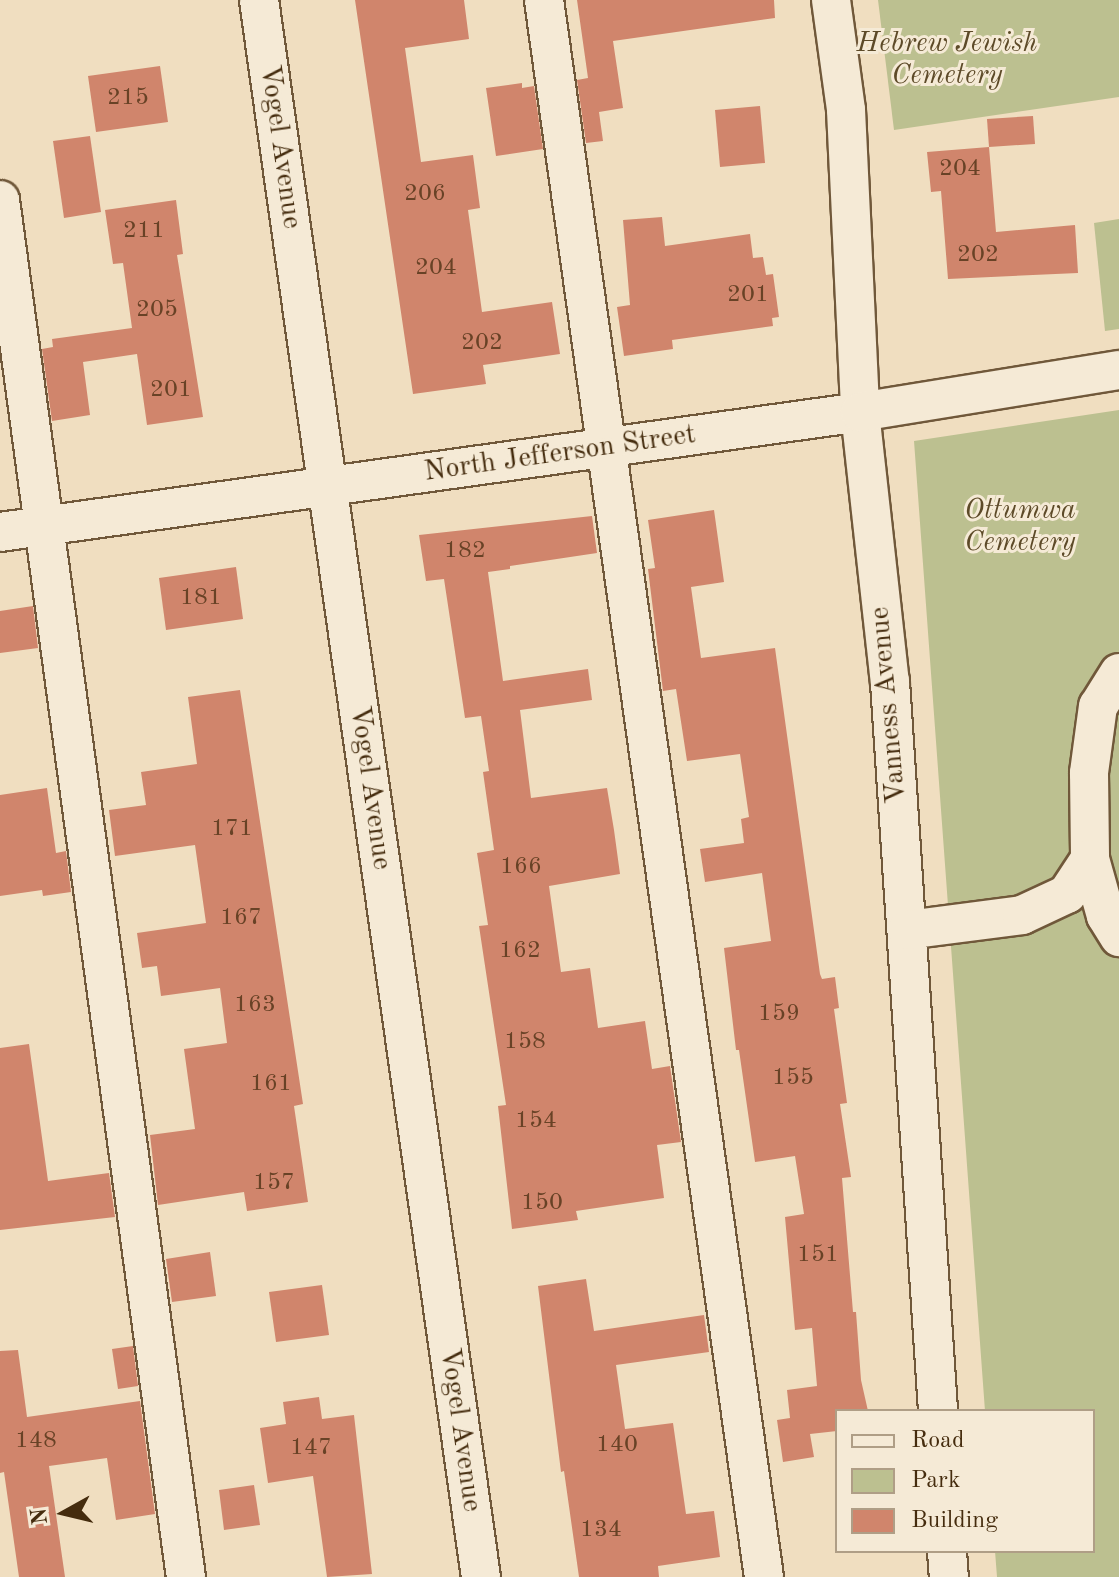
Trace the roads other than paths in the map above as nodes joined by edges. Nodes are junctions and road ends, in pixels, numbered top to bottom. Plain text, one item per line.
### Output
1 (259, 0) edge
2 (544, 0) edge
3 (831, 0) edge
4 (0, 200) edge
5 (1119, 370) edge
6 (860, 412) junction
7 (606, 447) junction
8 (328, 486) junction
9 (44, 525) junction
10 (0, 532) edge
11 (1119, 673) edge
12 (1090, 859) junction
13 (1022, 915) junction
14 (1113, 926) edge
15 (907, 930) junction
16 (938, 1409) edge
17 (947, 1553) edge
18 (186, 1577) edge
19 (481, 1577) edge
20 (764, 1577) edge
21 (949, 1577) edge

1 - 8 street, Vogel Avenue
2 - 7 street
3 - 6 street, Vanness Avenue
4 - 9 street
5 - 6 street, North Jefferson Street
6 - 7 street, North Jefferson Street
6 - 15 street, Vanness Avenue
7 - 8 street, North Jefferson Street
7 - 20 street
8 - 9 street, North Jefferson Street
8 - 19 street, Vogel Avenue
9 - 10 street, North Jefferson Street
9 - 18 street
11 - 12 street
12 - 13 street
12 - 14 street
13 - 14 street
13 - 15 street
15 - 16 street, Vanness Avenue
17 - 21 street

